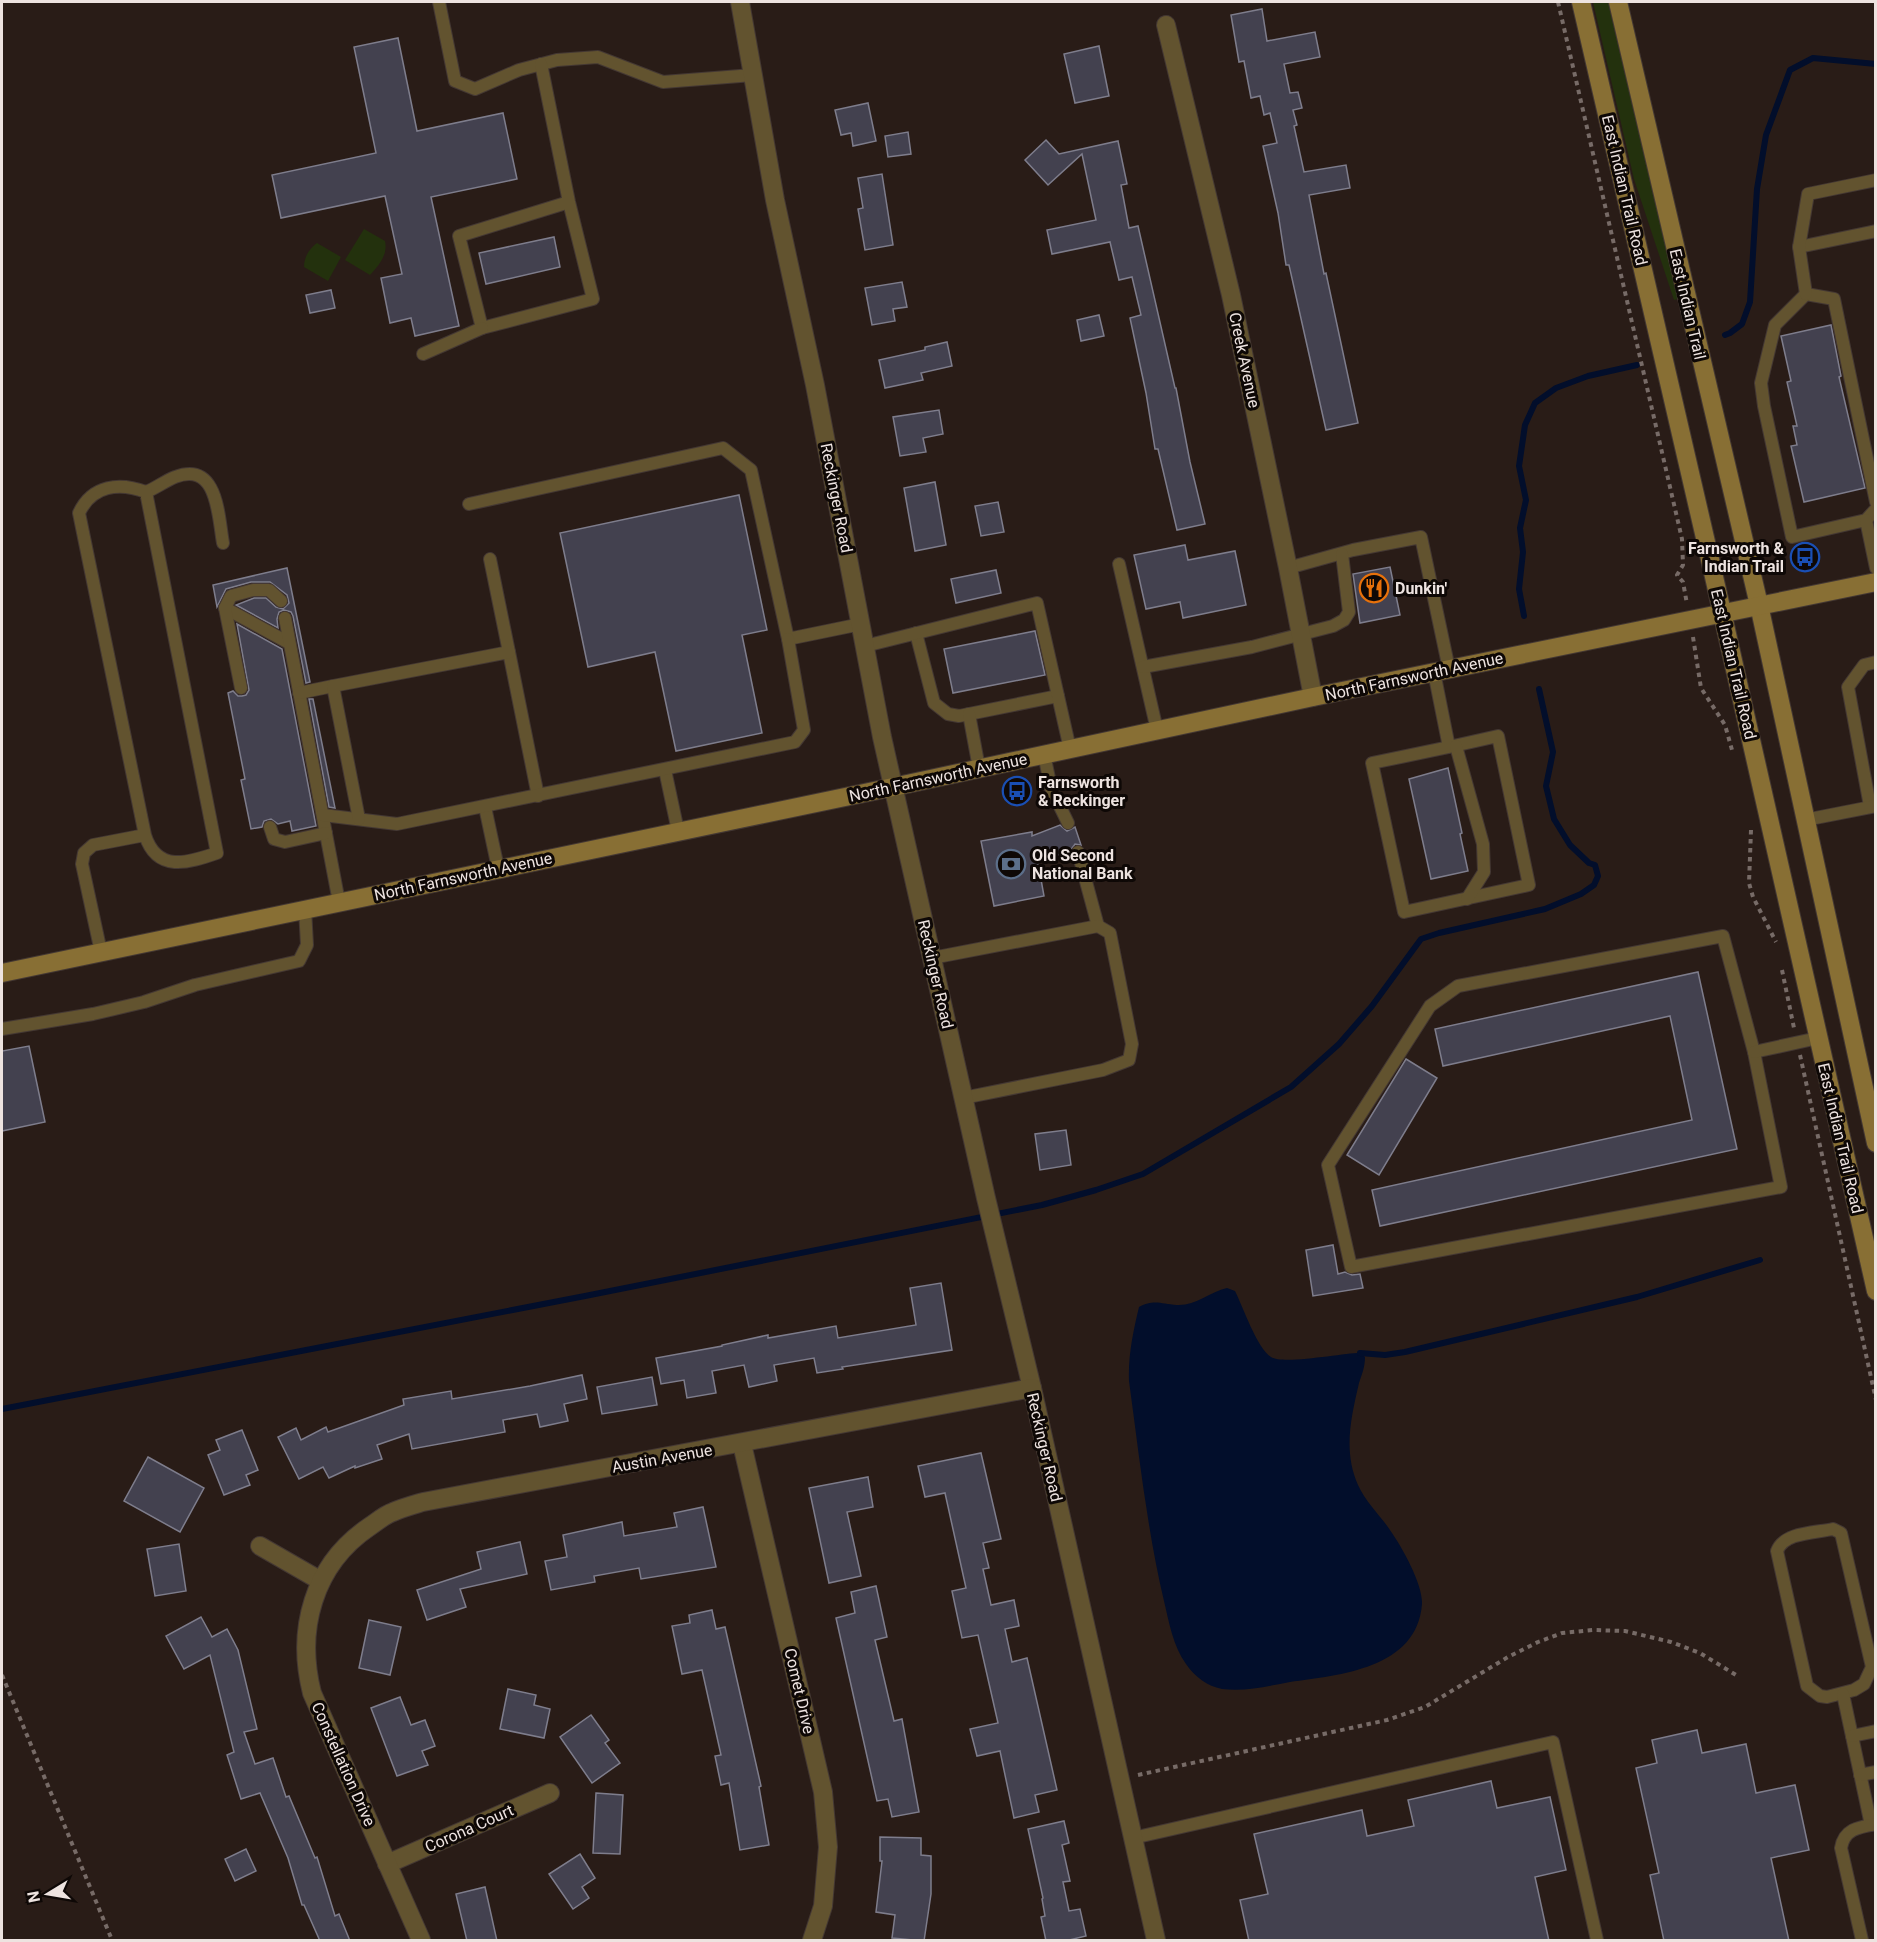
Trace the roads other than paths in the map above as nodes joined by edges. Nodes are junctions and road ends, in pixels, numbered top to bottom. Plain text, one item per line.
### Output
1 (439, 2) edge
2 (740, 2) edge
3 (1581, 2) edge
4 (1618, 2) edge
5 (1166, 25) dead end
6 (541, 64) junction
7 (753, 75) junction
8 (1875, 180) edge
9 (569, 202) junction
10 (1875, 231) edge
11 (1799, 247) junction
12 (1806, 294) junction
13 (482, 328) junction
14 (423, 354) dead end
15 (146, 492) junction
16 (1875, 502) edge
17 (469, 504) dead end
18 (1875, 509) edge
19 (1866, 520) junction
20 (224, 543) dead end
21 (1342, 554) junction
22 (490, 559) dead end
23 (1119, 564) dead end
24 (1288, 568) junction
25 (1875, 568) edge
26 (1875, 582) edge
27 (281, 601) dead end
28 (1759, 605) junction
29 (225, 608) junction
30 (1722, 613) junction
31 (285, 618) dead end
32 (861, 624) junction
33 (916, 633) junction
34 (1300, 633) junction
35 (788, 639) junction
36 (290, 643) junction
37 (865, 646) junction
38 (509, 652) junction
39 (1875, 662) edge
40 (1143, 667) junction
41 (1442, 670) junction
42 (333, 686) junction
43 (241, 688) dead end
44 (299, 693) junction
45 (1058, 696) junction
46 (1312, 697) junction
47 (969, 714) junction
48 (1157, 730) junction
49 (1452, 746) junction
50 (1070, 749) junction
51 (1044, 754) junction
52 (979, 768) junction
53 (665, 770) junction
54 (893, 787) junction
55 (538, 796) junction
56 (1873, 806) edge
57 (485, 807) junction
58 (323, 815) junction
59 (359, 819) junction
60 (1805, 820) junction
61 (1068, 823) dead end
62 (270, 827) dead end
63 (678, 831) junction
64 (326, 833) junction
65 (145, 835) junction
66 (1078, 852) dead end
67 (498, 868) junction
68 (1467, 899) junction
69 (339, 902) junction
70 (305, 909) junction
71 (1098, 926) junction
72 (101, 952) junction
73 (932, 958) junction
74 (2, 973) edge
75 (2, 1029) edge
76 (1818, 1038) junction
77 (1754, 1052) junction
78 (963, 1098) junction
79 (1875, 1143) edge
80 (1875, 1292) edge
81 (1032, 1388) junction
82 (742, 1444) junction
83 (260, 1546) dead end
84 (321, 1581) junction
85 (1843, 1694) junction
86 (1875, 1731) edge
87 (1852, 1736) junction
88 (1875, 1772) edge
89 (1860, 1775) junction
90 (550, 1793) dead end
91 (1873, 1824) edge
92 (1133, 1838) junction
93 (387, 1864) junction
94 (421, 1941) edge
95 (812, 1941) edge
96 (1156, 1941) edge
97 (1597, 1941) edge
98 (1862, 1941) edge

1 - 6 lane
2 - 7 street, Reckinger Road
3 - 30 main road, East Indian Trail Road
4 - 28 main road, East Indian Trail
5 - 24 street, Creek Avenue
6 - 7 lane
6 - 9 lane
7 - 32 street, Reckinger Road
8 - 11 lane
9 - 13 lane
9 - 13 lane
10 - 11 lane
11 - 12 lane
12 - 16 lane
12 - 19 lane
13 - 14 lane
15 - 20 lane
15 - 65 lane
15 - 65 lane
17 - 35 lane
18 - 19 lane
19 - 25 lane
21 - 24 lane
21 - 34 lane
21 - 41 lane
22 - 38 lane
23 - 40 lane
24 - 34 street, Creek Avenue
26 - 28 main road, North Farnsworth Avenue
27 - 29 lane
28 - 30 main road, North Farnsworth Avenue
28 - 60 main road, East Indian Trail Road
29 - 36 lane
29 - 43 lane
30 - 41 main road, North Farnsworth Avenue
30 - 76 main road, East Indian Trail Road
31 - 36 lane
32 - 35 lane
32 - 37 street, Reckinger Road
33 - 37 lane
33 - 45 lane
33 - 47 lane
34 - 40 lane
34 - 46 street, Creek Avenue
35 - 53 lane
36 - 44 lane
37 - 54 street, Reckinger Road
38 - 42 lane
38 - 55 lane
39 - 56 lane
40 - 48 lane
41 - 46 main road, North Farnsworth Avenue
41 - 49 lane
42 - 44 lane
42 - 59 lane
44 - 58 lane
45 - 47 lane
45 - 50 lane
46 - 48 main road, North Farnsworth Avenue
47 - 52 lane
48 - 50 main road, North Farnsworth Avenue
49 - 68 lane
49 - 68 lane
49 - 68 lane
50 - 51 main road, North Farnsworth Avenue
51 - 52 main road, North Farnsworth Avenue
51 - 61 lane
52 - 54 main road, North Farnsworth Avenue
53 - 55 lane
53 - 63 lane
54 - 63 main road, North Farnsworth Avenue
54 - 73 street, Reckinger Road
55 - 57 lane
56 - 60 lane
57 - 59 lane
57 - 67 lane
58 - 59 lane
58 - 64 lane
60 - 79 main road, East Indian Trail Road
62 - 64 lane
63 - 67 main road, North Farnsworth Avenue
64 - 69 lane
65 - 72 lane
66 - 71 lane
67 - 69 main road, North Farnsworth Avenue
69 - 70 main road, North Farnsworth Avenue
70 - 72 main road, North Farnsworth Avenue
70 - 75 lane
71 - 73 lane
71 - 78 lane
72 - 74 main road, North Farnsworth Avenue
73 - 78 street, Reckinger Road
76 - 77 lane
76 - 80 main road, East Indian Trail Road
77 - 77 lane
78 - 81 street, Reckinger Road
81 - 82 street, Austin Avenue
81 - 92 street, Reckinger Road
82 - 84 street, Austin Avenue
82 - 95 street, Comet Drive
83 - 84 street
84 - 93 street, Constellation Drive
85 - 85 lane
85 - 87 lane
86 - 87 lane
87 - 89 lane
88 - 89 lane
89 - 91 lane
90 - 93 street, Corona Court
91 - 98 lane
92 - 96 street, Reckinger Road
92 - 97 lane
93 - 94 street, Constellation Drive

